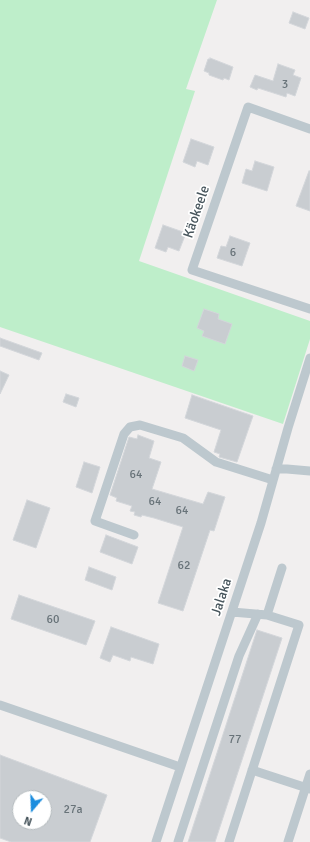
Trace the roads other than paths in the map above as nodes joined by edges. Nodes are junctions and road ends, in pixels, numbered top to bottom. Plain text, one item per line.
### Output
1 (310, 129) edge
2 (310, 309) edge
3 (310, 358) edge
4 (276, 470) junction
5 (310, 471) edge
6 (273, 480) junction
7 (134, 535) dead end
8 (282, 568) dead end
9 (232, 612) junction
10 (263, 614) junction
11 (0, 705) edge
12 (180, 767) junction
13 (252, 770) junction
14 (310, 774) edge
15 (308, 788) edge
16 (156, 842) edge
17 (178, 842) edge
18 (229, 842) edge
19 (288, 842) edge

1 - 2 street, Käokeele
3 - 4 street, Jalaka
4 - 5 street
4 - 6 street, Jalaka
6 - 7 street
6 - 9 street, Jalaka
8 - 10 street
9 - 10 street
9 - 12 street, Jalaka
10 - 13 street
10 - 17 street
11 - 12 street
12 - 16 street, Jalaka
13 - 15 street
13 - 18 street
14 - 15 street
15 - 19 street

